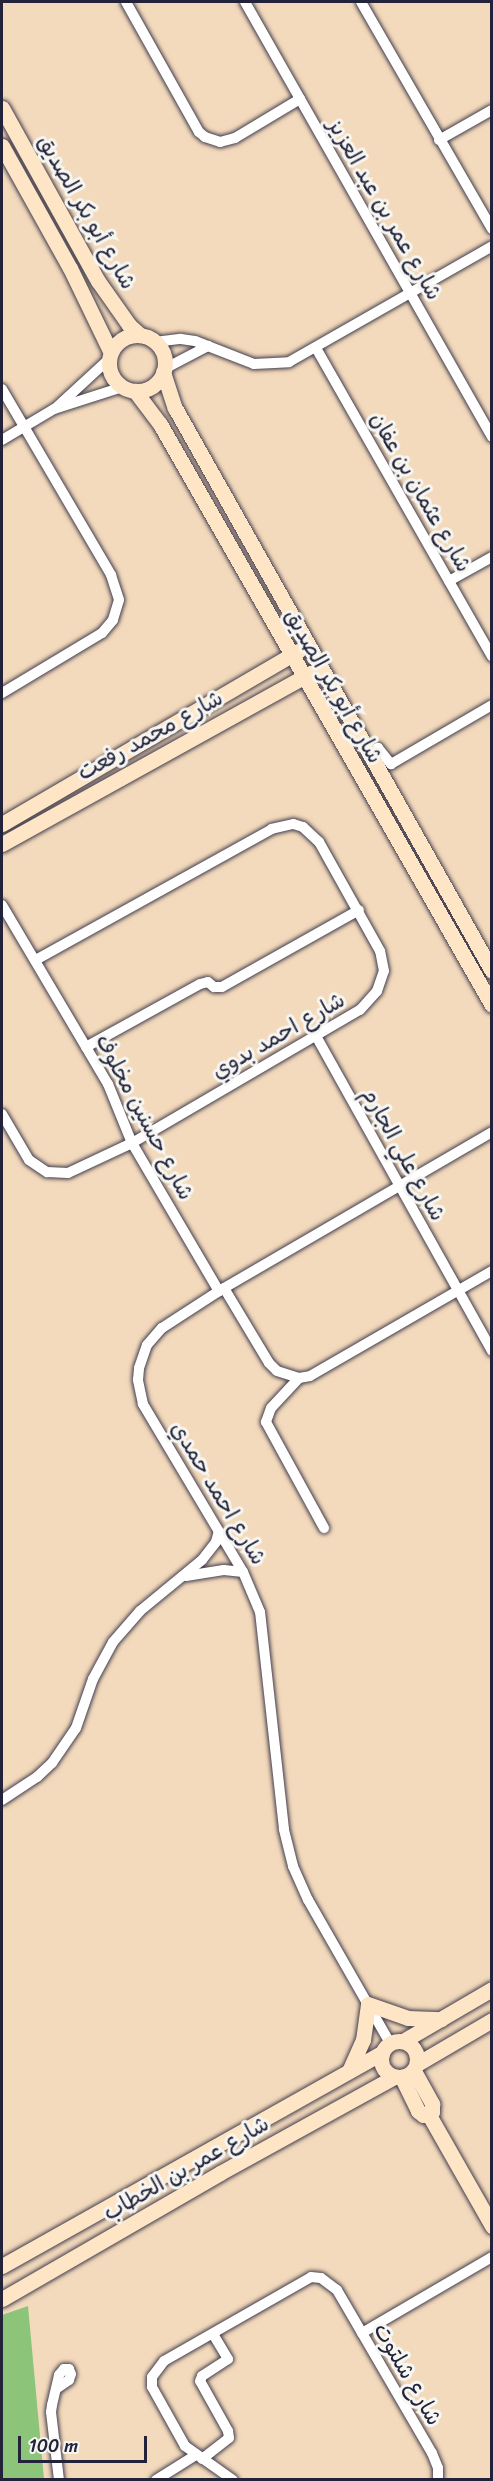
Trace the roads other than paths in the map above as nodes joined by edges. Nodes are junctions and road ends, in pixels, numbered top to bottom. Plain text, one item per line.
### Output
1 (126, 2) edge
2 (245, 2) edge
3 (361, 2) edge
4 (300, 99) junction
5 (2, 108) edge
6 (492, 110) edge
7 (439, 140) junction
8 (2, 146) edge
9 (492, 229) edge
10 (492, 246) edge
11 (411, 294) junction
12 (140, 335) junction
13 (154, 342) junction
14 (207, 346) junction
15 (316, 348) junction
16 (110, 356) junction
17 (164, 370) junction
18 (2, 389) edge
19 (129, 389) junction
20 (54, 409) junction
21 (23, 428) junction
22 (492, 437) edge
23 (2, 440) edge
24 (492, 557) edge
25 (449, 581) junction
26 (308, 645) junction
27 (290, 655) junction
28 (492, 656) edge
29 (321, 667) junction
30 (303, 677) junction
31 (2, 693) edge
32 (492, 705) edge
33 (368, 752) junction
34 (2, 825) edge
35 (2, 844) edge
36 (2, 905) edge
37 (358, 910) junction
38 (36, 960) junction
39 (492, 971) edge
40 (492, 1005) edge
41 (316, 1036) junction
42 (86, 1047) junction
43 (2, 1114) edge
44 (492, 1132) edge
45 (132, 1143) junction
46 (400, 1188) junction
47 (492, 1271) edge
48 (222, 1290) junction
49 (457, 1292) junction
50 (492, 1351) edge
51 (299, 1378) junction
52 (324, 1528) dead end
53 (219, 1531) junction
54 (243, 1572) junction
55 (186, 1576) junction
56 (2, 1800) edge
57 (492, 1989) edge
58 (368, 2004) junction
59 (441, 2019) junction
60 (492, 2020) edge
61 (392, 2046) junction
62 (407, 2072) junction
63 (348, 2073) junction
64 (492, 2226) edge
65 (492, 2257) edge
66 (2, 2266) edge
67 (2, 2300) edge
68 (362, 2333) junction
69 (213, 2334) junction
70 (56, 2389) dead end
71 (199, 2457) junction
72 (59, 2480) edge
73 (156, 2480) edge
74 (233, 2480) edge
75 (438, 2480) edge

1 - 4 street
2 - 4 street, شارع عمر بن عبد العزيز
3 - 7 street
4 - 11 street, شارع عمر بن عبد العزيز
5 - 12 street, شارع أبو بكر الصديق
6 - 7 street
7 - 9 street
8 - 16 street, شارع أبو بكر الصديق
10 - 11 street
11 - 15 street
11 - 22 street, شارع عمر بن عبد العزيز
12 - 13 street
12 - 16 street
13 - 14 street
13 - 17 street
14 - 15 street
14 - 17 street
15 - 25 street, شارع عثمان بن عفان
16 - 19 street
16 - 20 street
17 - 19 street
17 - 26 street, شارع أبو بكر الصديق
18 - 21 street
19 - 20 street
19 - 27 street, شارع أبو بكر الصديق
20 - 21 street
21 - 23 street
21 - 31 street
24 - 25 street
25 - 28 street, شارع عثمان بن عفان
26 - 27 street, شارع محمد رفعت
26 - 29 street, شارع أبو بكر الصديق
27 - 30 street, شارع أبو بكر الصديق
27 - 34 street, شارع محمد رفعت
29 - 30 street, شارع محمد رفعت
29 - 33 street, شارع أبو بكر الصديق
30 - 35 street, شارع محمد رفعت
30 - 40 street, شارع أبو بكر الصديق
32 - 33 street
33 - 39 street, شارع أبو بكر الصديق
36 - 38 street, شارع حسنين مخلوف
37 - 38 street, شارع احمد بدوي
37 - 41 street, شارع احمد بدوي
37 - 42 street
38 - 42 street, شارع حسنين مخلوف
41 - 45 street, شارع احمد بدوي
41 - 46 street, شارع علي الجارم
42 - 45 street, شارع حسنين مخلوف
43 - 45 street, شارع احمد بدوي
44 - 46 street, شارع احمد حمدي
45 - 48 street, شارع حسنين مخلوف
46 - 48 street, شارع احمد حمدي
46 - 49 street, شارع علي الجارم
47 - 49 street
48 - 51 street, شارع حسنين مخلوف
48 - 53 street, شارع احمد حمدي
49 - 50 street
49 - 51 street
51 - 52 street
53 - 54 street, شارع احمد حمدي
53 - 55 street
54 - 55 street
54 - 58 street, شارع احمد حمدي
55 - 56 street
57 - 59 street, شارع عمر بن الخطاب
58 - 59 street
58 - 61 street, شارع احمد حمدي
58 - 63 street
59 - 61 street, شارع عمر بن الخطاب
60 - 62 street, شارع عمر بن الخطاب
61 - 62 street
61 - 62 street
61 - 63 street, شارع عمر بن الخطاب
62 - 64 street
62 - 67 street, شارع عمر بن الخطاب
63 - 66 street, شارع عمر بن الخطاب
65 - 68 street
68 - 69 street, شارع شلتوت
68 - 75 street, شارع شلتوت
69 - 71 street
69 - 71 street
70 - 72 street
71 - 73 street
71 - 74 street

